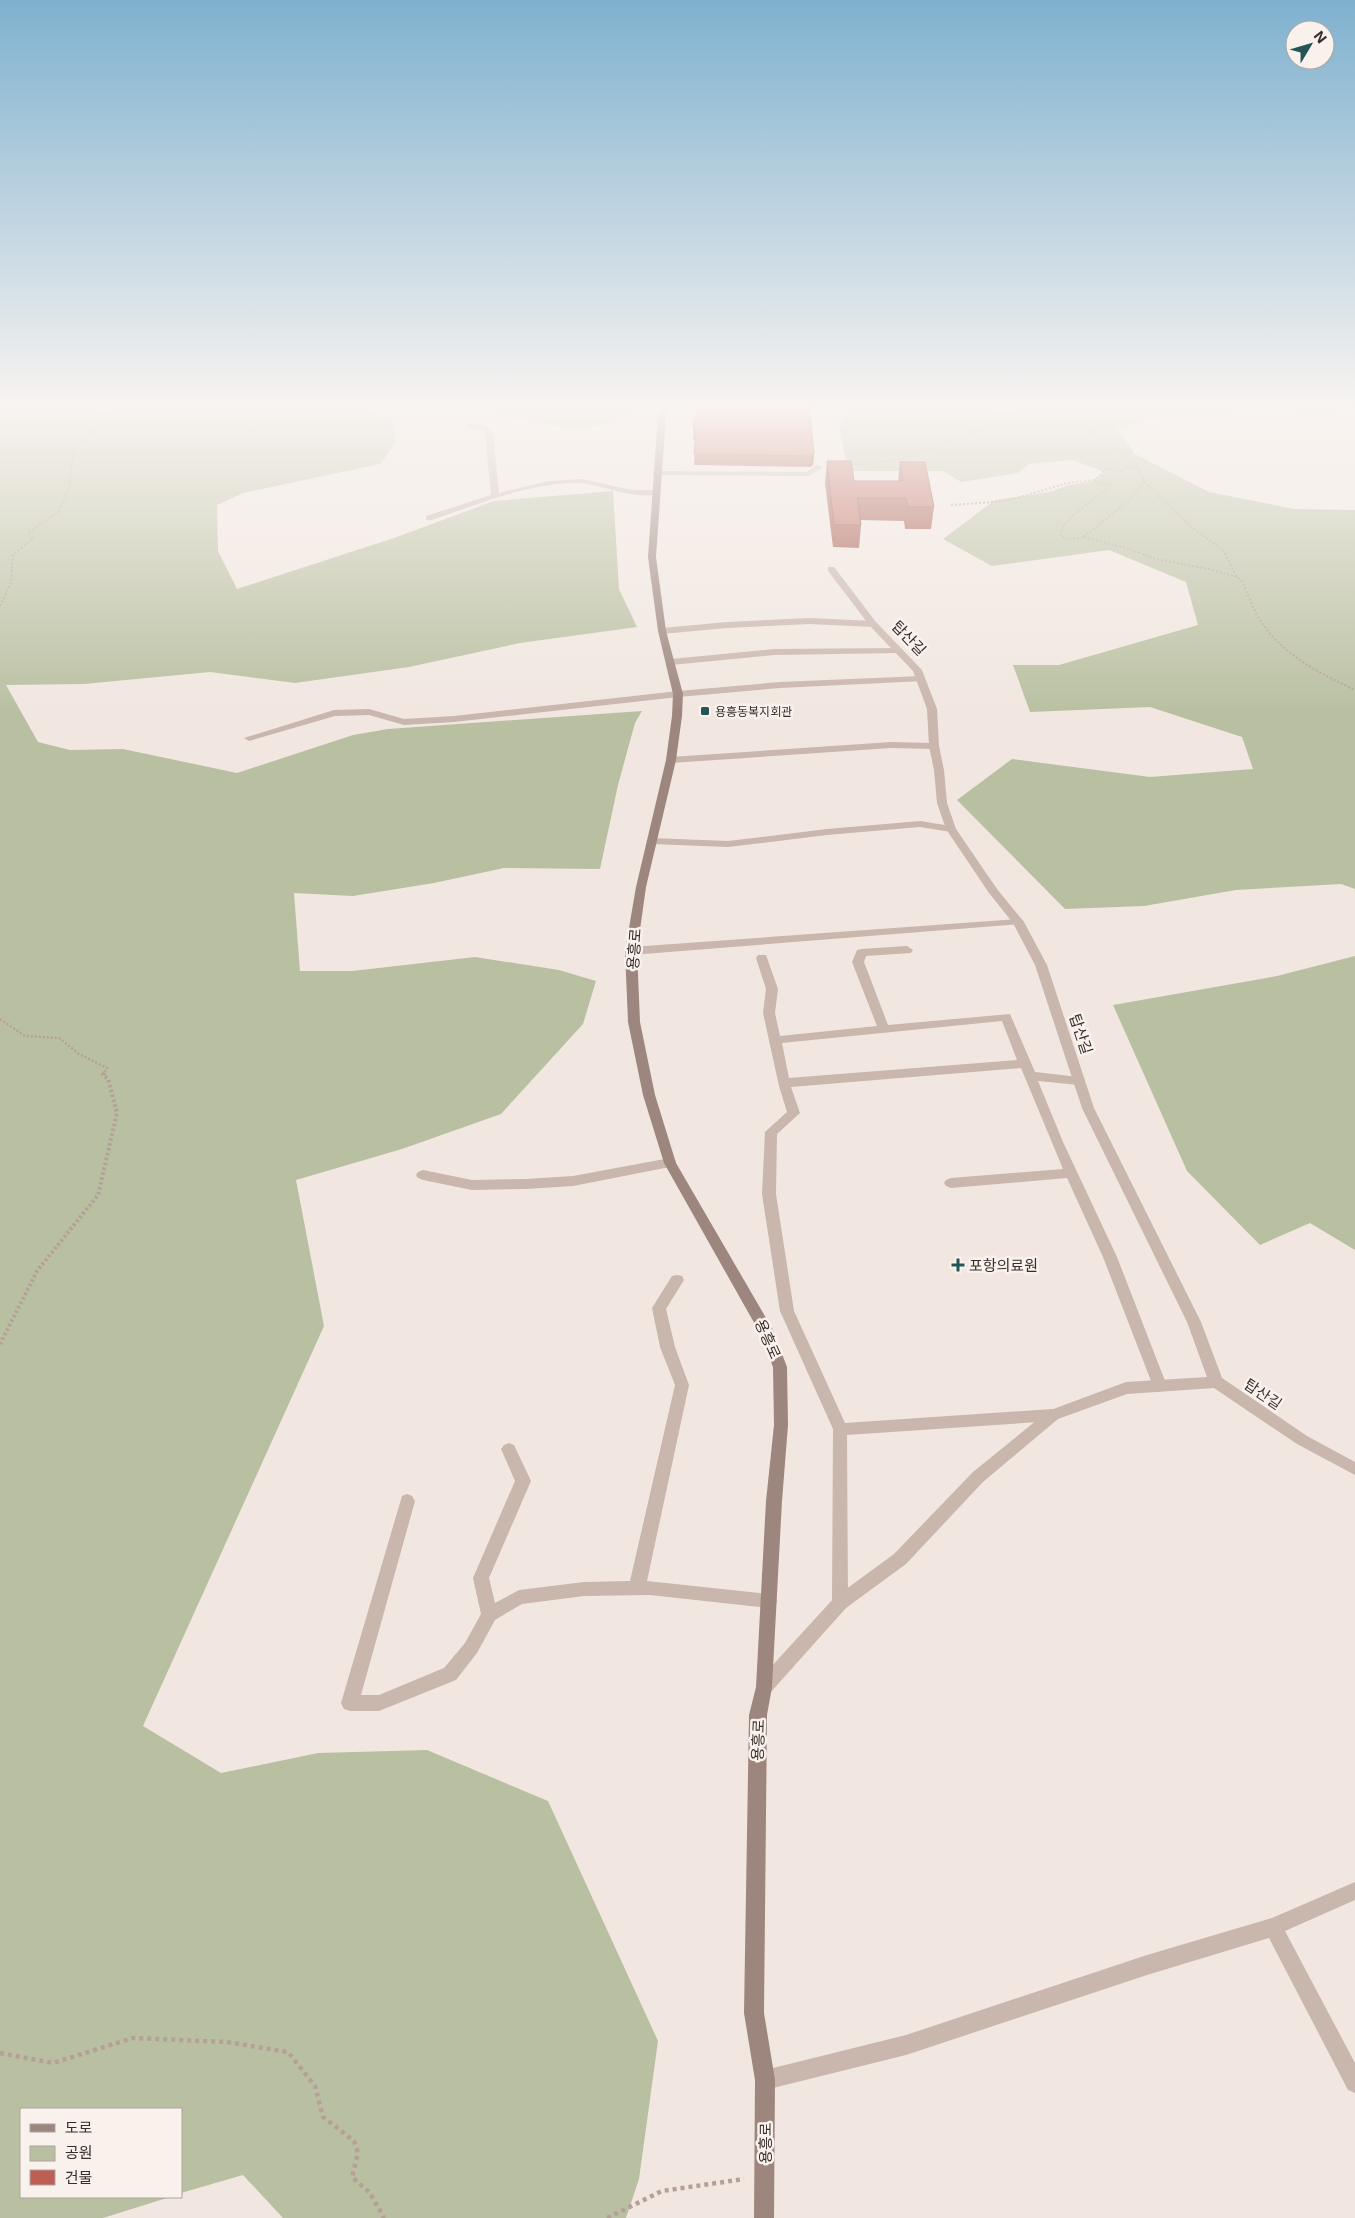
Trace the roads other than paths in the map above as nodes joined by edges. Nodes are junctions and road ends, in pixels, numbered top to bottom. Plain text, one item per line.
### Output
1 (460, 508) edge
2 (654, 508) edge
3 (429, 518) dead end
4 (831, 569) dead end
5 (874, 624) junction
6 (662, 631) junction
7 (897, 651) junction
8 (672, 662) junction
9 (921, 679) junction
10 (678, 694) junction
11 (249, 738) dead end
12 (934, 746) junction
13 (671, 760) junction
14 (951, 829) junction
15 (652, 842) junction
16 (1018, 922) junction
17 (907, 950) dead end
18 (631, 951) junction
19 (762, 958) dead end
20 (884, 1029) junction
21 (775, 1040) junction
22 (1026, 1063) junction
23 (1032, 1076) junction
24 (1079, 1081) junction
25 (785, 1083) junction
26 (670, 1164) junction
27 (1072, 1173) junction
28 (423, 1175) dead end
29 (951, 1183) dead end
30 (677, 1280) dead end
31 (1216, 1382) junction
32 (1160, 1386) junction
33 (1053, 1415) junction
34 (840, 1429) junction
35 (509, 1449) dead end
36 (1355, 1469) edge
37 (407, 1501) dead end
38 (637, 1588) junction
39 (769, 1601) junction
40 (840, 1603) junction
41 (489, 1616) junction
42 (764, 1687) junction
43 (1355, 1891) edge
44 (1273, 1926) junction
45 (766, 2080) junction
46 (1355, 2083) edge
47 (764, 2218) edge

1 - 3 street
2 - 6 street, 용흥로
4 - 5 street, 탑산길
5 - 6 street
5 - 7 street, 탑산길
6 - 8 street, 용흥로
7 - 8 street
7 - 9 street, 탑산길
8 - 10 street, 용흥로
9 - 10 street
9 - 12 street, 탑산길
10 - 11 street
10 - 13 street, 용흥로
12 - 13 street
12 - 14 street, 탑산길
13 - 15 street, 용흥로
14 - 15 street
14 - 16 street, 탑산길
15 - 18 street, 용흥로
16 - 18 street
16 - 24 street, 탑산길
17 - 20 street
18 - 26 street, 용흥로
19 - 21 street
20 - 21 street
20 - 22 street
21 - 25 street
22 - 23 street
22 - 25 street
23 - 24 street
23 - 27 street
24 - 31 street, 탑산길
25 - 34 street
26 - 28 street
26 - 39 street, 용흥로
27 - 29 street
27 - 32 street
30 - 38 street
31 - 32 street
31 - 36 street, 탑산길
32 - 33 street
33 - 34 street
33 - 40 street
34 - 40 street
35 - 41 street
37 - 41 street
38 - 39 street
38 - 41 street
39 - 42 street, 용흥로
40 - 42 street
42 - 45 street, 용흥로
43 - 44 street
44 - 45 street
44 - 46 street
45 - 47 street, 용흥로

